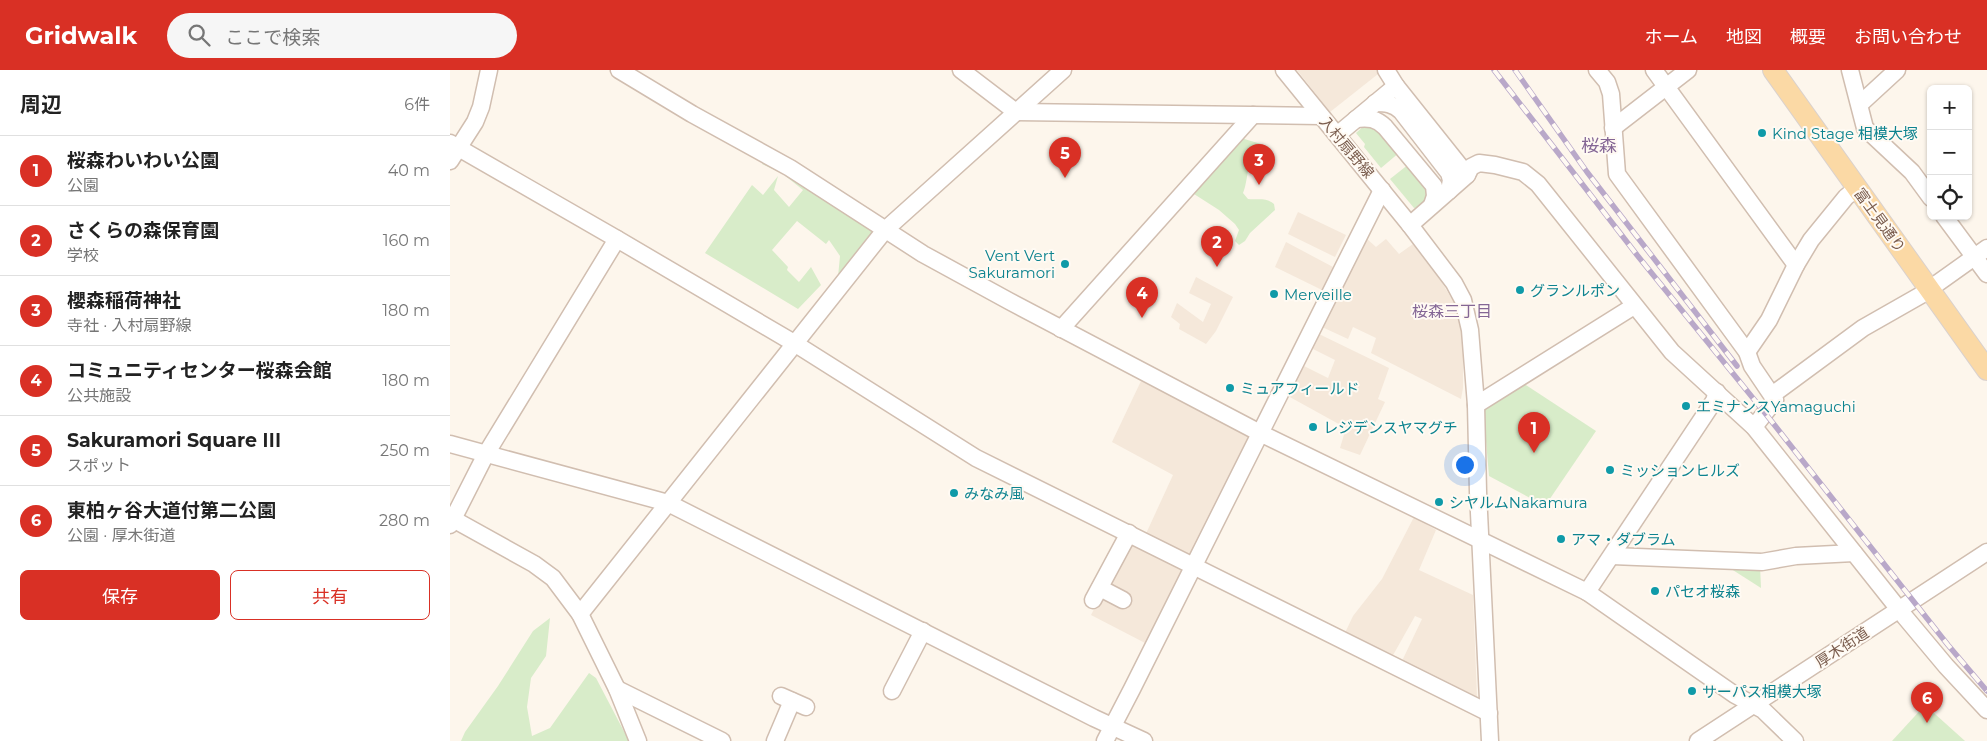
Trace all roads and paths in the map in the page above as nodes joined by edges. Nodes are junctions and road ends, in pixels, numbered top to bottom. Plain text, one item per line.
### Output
1 (489, 70) edge
2 (619, 70) edge
3 (961, 70) edge
4 (1063, 70) edge
5 (1284, 70) edge
6 (1386, 70) edge
7 (1597, 70) edge
8 (1654, 70) edge
9 (1688, 70) edge
10 (1773, 70) edge
11 (1850, 70) edge
12 (1897, 70) edge
13 (1396, 86) junction
14 (1666, 87) junction
15 (1860, 104) junction
16 (1366, 111) junction
17 (1016, 112) junction
18 (1253, 115) junction
19 (1321, 116) junction
20 (1613, 128) junction
21 (1337, 135) junction
22 (453, 151) edge
23 (1467, 175) junction
24 (1857, 188) junction
25 (1382, 190) junction
26 (1927, 193) edge
27 (1441, 198) junction
28 (1948, 220) edge
29 (1410, 224) junction
30 (885, 230) junction
31 (617, 239) junction
32 (1981, 253) edge
33 (1796, 265) junction
34 (1987, 274) edge
35 (1930, 289) junction
36 (1634, 306) junction
37 (1061, 329) junction
38 (794, 344) junction
39 (1747, 352) junction
40 (1987, 370) edge
41 (1717, 392) junction
42 (1772, 395) junction
43 (1476, 405) junction
44 (1754, 427) junction
45 (1260, 433) junction
46 (450, 444) edge
47 (486, 454) junction
48 (668, 503) junction
49 (452, 522) edge
50 (1129, 533) junction
51 (1481, 542) junction
52 (1987, 552) edge
53 (1854, 553) junction
54 (1612, 556) junction
55 (1194, 566) junction
56 (1587, 592) junction
57 (1123, 600) dead end
58 (1899, 610) junction
59 (580, 614) junction
60 (923, 631) junction
61 (617, 689) junction
62 (891, 691) dead end
63 (793, 701) dead end
64 (1753, 705) junction
65 (1987, 710) edge
66 (1489, 712) junction
67 (1112, 726) junction
68 (638, 741) edge
69 (722, 741) edge
70 (776, 741) edge
71 (1104, 741) edge
72 (1144, 741) edge
73 (1490, 741) edge
74 (1698, 741) edge
75 (1794, 741) edge

1 - 22 street
2 - 30 street
3 - 17 street
4 - 17 street
5 - 19 street, 入村扇野線
6 - 13 street
7 - 20 street
8 - 14 street
9 - 14 street
10 - 24 main road, 富士見通り
11 - 15 street
12 - 15 street
13 - 16 street
13 - 23 street
14 - 20 street
14 - 33 street
15 - 26 street
16 - 21 street
16 - 27 street
16 - 27 street
17 - 18 street
17 - 30 street
18 - 19 street
18 - 37 street
19 - 21 street, 入村扇野線
20 - 39 street
21 - 25 street, 入村扇野線
22 - 31 street
23 - 27 street
23 - 36 street
24 - 33 street
24 - 35 main road, 富士見通り
25 - 29 street, 入村扇野線
25 - 45 street
27 - 29 street
28 - 32 street
29 - 43 street, 入村扇野線
30 - 37 street
30 - 38 street
31 - 38 street
31 - 47 street
32 - 34 street
32 - 35 street
33 - 39 street
35 - 40 main road, 富士見通り
35 - 42 street
36 - 41 street
36 - 43 street
37 - 45 street
38 - 48 street
38 - 50 street
39 - 42 street
41 - 44 street
41 - 54 street
42 - 44 street
43 - 51 street, 入村扇野線
44 - 53 street
45 - 51 street
45 - 55 street
46 - 47 street
47 - 48 street
47 - 49 street
48 - 59 street
48 - 60 street
49 - 59 street
50 - 55 street
50 - 57 street
51 - 56 street
51 - 66 street, 入村扇野線
52 - 58 street, 厚木街道
53 - 54 street
53 - 58 street
54 - 56 street
55 - 66 street
55 - 67 street
56 - 64 street
58 - 64 street, 厚木街道
58 - 65 street
59 - 61 street
60 - 62 street
60 - 67 street
61 - 68 street
61 - 69 street
63 - 70 street
64 - 74 street, 厚木街道
64 - 75 street
66 - 73 street, 入村扇野線
67 - 71 street
67 - 72 street

